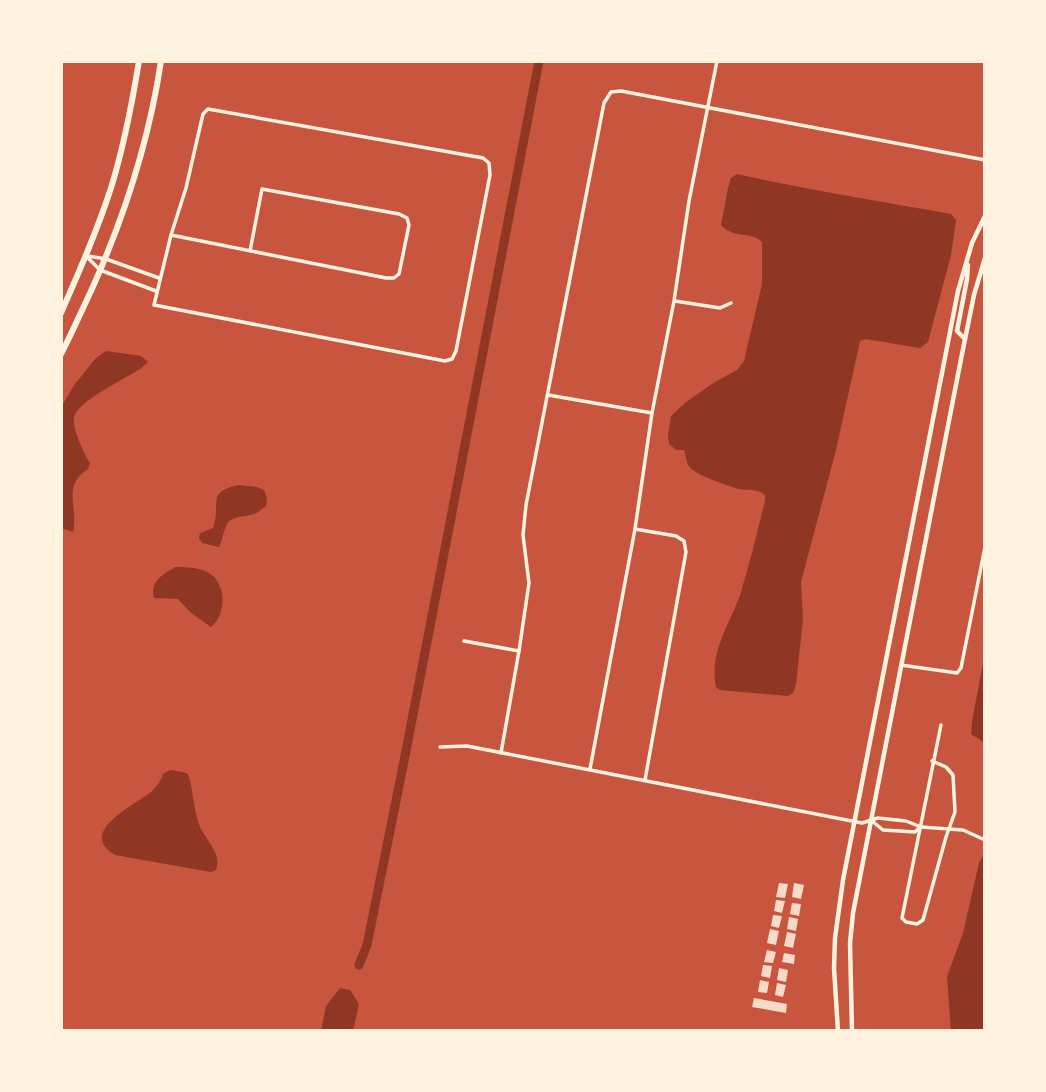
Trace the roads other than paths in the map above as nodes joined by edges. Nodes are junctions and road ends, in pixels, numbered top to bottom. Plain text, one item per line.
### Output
1 (139, 61) edge
2 (161, 61) edge
3 (717, 61) edge
4 (708, 107) junction
5 (985, 160) edge
6 (985, 216) edge
7 (171, 235) junction
8 (250, 251) junction
9 (969, 254) junction
10 (86, 256) junction
11 (985, 258) edge
12 (106, 259) junction
13 (100, 270) junction
14 (159, 278) junction
15 (156, 291) junction
16 (674, 301) junction
17 (731, 303) dead end
18 (61, 313) edge
19 (965, 339) junction
20 (61, 354) edge
21 (548, 395) junction
22 (652, 413) junction
23 (635, 528) junction
24 (985, 547) edge
25 (464, 641) dead end
26 (519, 651) junction
27 (901, 665) junction
28 (941, 725) dead end
29 (440, 747) dead end
30 (501, 753) junction
31 (932, 761) junction
32 (590, 769) junction
33 (645, 780) junction
34 (855, 821) junction
35 (872, 821) junction
36 (921, 827) junction
37 (949, 828) junction
38 (985, 840) edge
39 (838, 1031) edge
40 (852, 1031) edge

1 - 10 main road
2 - 12 main road
3 - 4 street
4 - 5 street
4 - 16 street
4 - 21 street
6 - 9 street
7 - 8 street
7 - 14 street
7 - 15 street
8 - 8 street
9 - 19 street
9 - 34 street
10 - 12 street
10 - 13 street
10 - 18 main road
11 - 19 street
12 - 13 main road
12 - 14 street
13 - 15 street
13 - 20 main road
14 - 15 street
16 - 17 street
16 - 22 street
19 - 27 street
21 - 22 street
21 - 26 street
22 - 23 street
23 - 32 street
23 - 33 street
24 - 27 street
25 - 26 street
26 - 30 street
27 - 35 street
28 - 31 street
29 - 30 street
30 - 32 street
31 - 36 street
31 - 37 street
32 - 33 street
33 - 34 street
34 - 35 street
34 - 39 street
35 - 36 street
35 - 36 street
35 - 40 street
36 - 37 street
36 - 37 street
37 - 38 street

